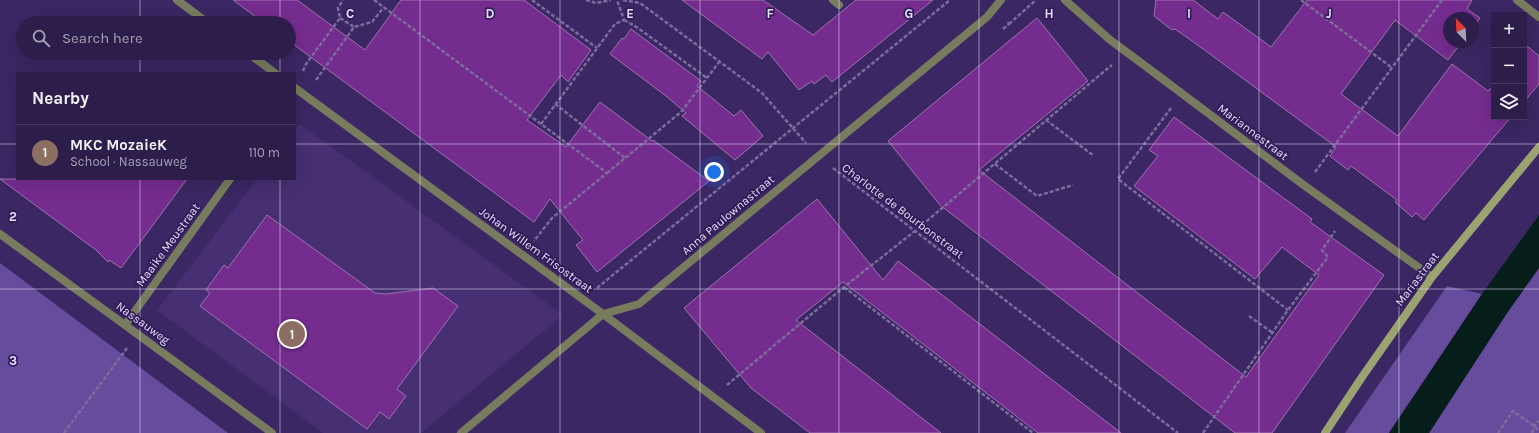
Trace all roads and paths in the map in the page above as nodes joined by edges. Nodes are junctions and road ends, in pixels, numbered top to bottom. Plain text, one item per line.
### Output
1 (177, 0) edge
2 (344, 0) edge
3 (374, 0) edge
4 (532, 0) edge
5 (586, 0) edge
6 (611, 0) edge
7 (617, 0) edge
8 (624, 0) edge
9 (950, 0) edge
10 (1001, 0) edge
11 (1036, 0) edge
12 (1064, 0) edge
13 (1301, 0) edge
14 (1442, 0) edge
15 (1516, 0) edge
16 (384, 8) junction
17 (199, 16) edge
18 (1539, 17) edge
19 (340, 18) junction
20 (624, 20) junction
21 (1009, 24) dead end
22 (354, 27) junction
23 (597, 48) junction
24 (1130, 55) junction
25 (257, 60) edge
26 (720, 61) junction
27 (1391, 67) junction
28 (274, 72) edge
29 (707, 78) junction
30 (296, 86) edge
31 (296, 89) edge
32 (1182, 94) junction
33 (305, 95) junction
34 (555, 104) junction
35 (1046, 120) junction
36 (541, 124) junction
37 (793, 129) junction
38 (1539, 147) edge
39 (818, 156) junction
40 (1094, 156) dead end
41 (625, 158) junction
42 (995, 164) junction
43 (606, 173) junction
44 (229, 180) edge
45 (1073, 185) dead end
46 (1305, 186) junction
47 (1345, 214) junction
48 (915, 232) junction
49 (0, 234) edge
50 (522, 255) junction
51 (1432, 277) junction
52 (844, 287) junction
53 (583, 299) junction
54 (1288, 310) junction
55 (603, 314) junction
56 (1249, 316) dead end
57 (125, 324) junction
58 (1273, 333) junction
59 (138, 334) junction
60 (712, 397) junction
61 (1539, 420) edge
62 (1534, 426) junction
63 (1539, 432) edge
64 (64, 433) edge
65 (272, 433) edge
66 (461, 433) edge
67 (761, 433) edge
68 (1033, 433) edge
69 (1178, 433) edge
70 (1203, 433) edge
71 (1325, 433) edge
72 (1498, 433) edge
73 (1532, 433) edge

1 - 17 street
2 - 19 path
3 - 16 path
4 - 23 path
5 - 6 path
7 - 20 path
8 - 26 path, Charlotte de Bourbonstraat
9 - 37 path
10 - 39 street, Anna Paulownastraat
11 - 21 path
12 - 24 street, Mariannestraat
13 - 27 path
14 - 27 path
15 - 18 street
16 - 22 path
16 - 36 path
19 - 22 path
19 - 30 path
20 - 23 path
20 - 29 path
22 - 33 path
23 - 34 path
24 - 32 street, Mariannestraat
24 - 35 path
25 - 28 street
26 - 29 path
26 - 37 path, Charlotte de Bourbonstraat
27 - 46 path
29 - 41 path
31 - 33 street, Johan Willem Frisostraat
32 - 46 street, Mariannestraat
32 - 54 path
33 - 50 street, Johan Willem Frisostraat
34 - 36 path
34 - 41 path
35 - 40 path
35 - 42 path
36 - 43 path
37 - 39 path, Charlotte de Bourbonstraat
37 - 53 path
38 - 51 street, Mariastraat
39 - 48 path, Charlotte de Bourbonstraat
39 - 55 street, Anna Paulownastraat
41 - 43 path
42 - 45 path
42 - 48 path
43 - 50 path
44 - 57 street, Maaike Meustraat
46 - 47 street, Mariannestraat
47 - 51 street, Mariannestraat
47 - 54 path
48 - 52 path
48 - 69 path, Charlotte de Bourbonstraat
49 - 57 street, Nassauweg
50 - 53 street, Johan Willem Frisostraat
51 - 71 street, Mariastraat
52 - 60 path
52 - 68 path
53 - 55 street, Johan Willem Frisostraat
54 - 58 path
55 - 60 street, Johan Willem Frisostraat
55 - 66 street, Anna Paulownastraat
56 - 58 path
57 - 59 street, Nassauweg
58 - 70 path
59 - 64 path
59 - 65 street, Nassauweg
60 - 67 street, Johan Willem Frisostraat
61 - 62 path
62 - 63 path
62 - 72 path
62 - 73 path

